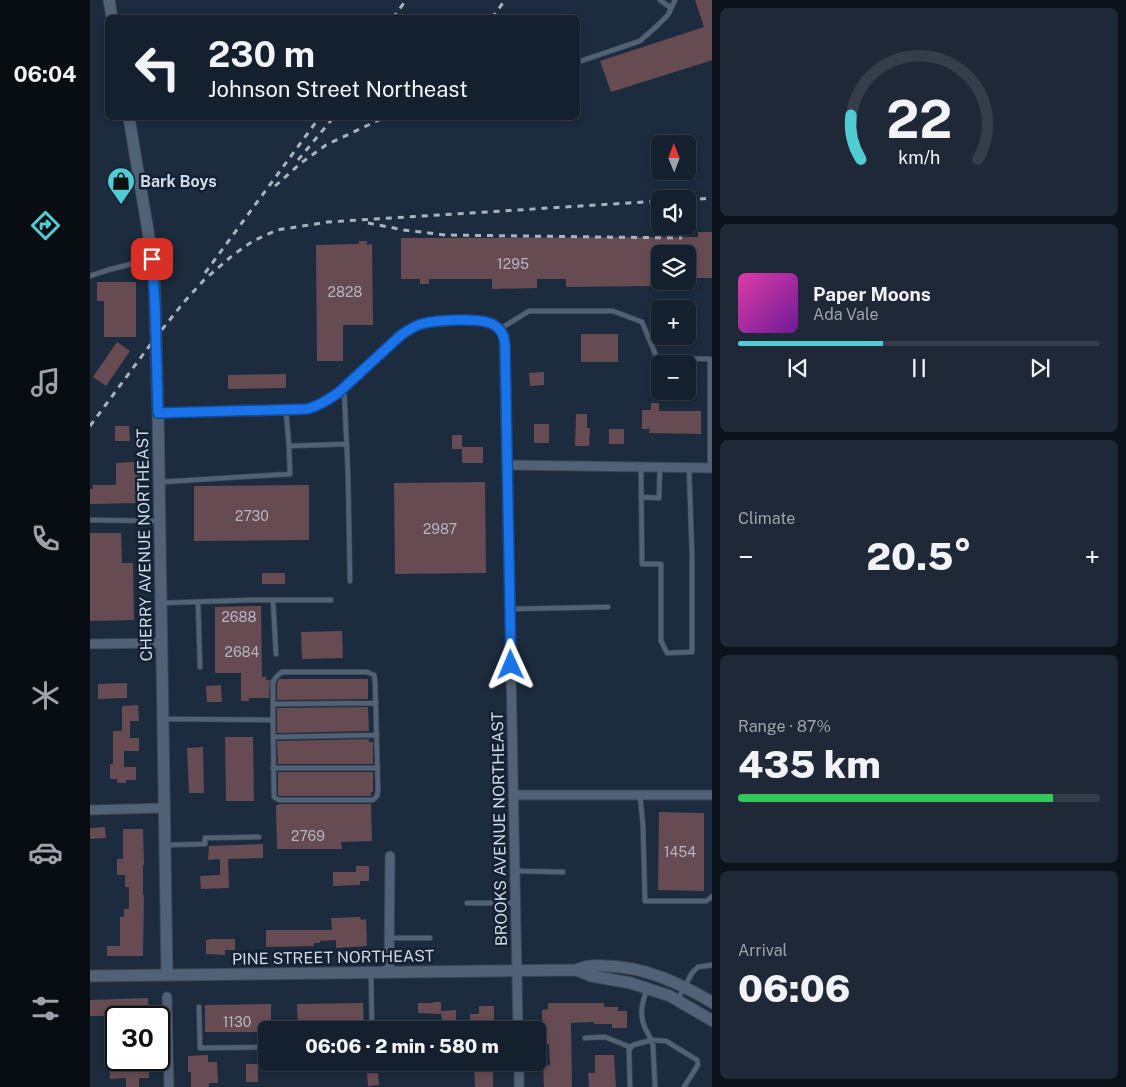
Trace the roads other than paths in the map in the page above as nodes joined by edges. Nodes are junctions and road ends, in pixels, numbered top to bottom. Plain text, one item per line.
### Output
1 (109, 0) edge
2 (660, 0) edge
3 (675, 0) edge
4 (671, 8) junction
5 (112, 15) edge
6 (580, 61) edge
7 (129, 120) edge
8 (152, 259) junction
9 (90, 276) edge
10 (500, 329) junction
11 (344, 387) junction
12 (286, 410) junction
13 (158, 413) junction
14 (347, 444) junction
15 (289, 446) junction
16 (508, 465) junction
17 (641, 467) junction
18 (660, 467) junction
19 (689, 468) junction
20 (711, 468) edge
21 (159, 482) junction
22 (641, 497) junction
23 (90, 520) edge
24 (160, 521) junction
25 (350, 581) dead end
26 (273, 600) junction
27 (332, 600) dead end
28 (198, 602) junction
29 (161, 603) junction
30 (608, 607) dead end
31 (510, 609) junction
32 (162, 643) junction
33 (90, 644) edge
34 (276, 654) dead end
35 (200, 667) dead end
36 (376, 703) junction
37 (273, 704) junction
38 (163, 719) junction
39 (273, 720) junction
40 (377, 736) junction
41 (274, 737) junction
42 (274, 768) junction
43 (377, 768) junction
44 (513, 795) junction
45 (640, 795) junction
46 (712, 796) edge
47 (164, 808) junction
48 (90, 810) edge
49 (259, 838) dead end
50 (165, 845) junction
51 (390, 856) dead end
52 (515, 871) junction
53 (563, 872) dead end
54 (712, 896) edge
55 (468, 903) dead end
56 (516, 903) junction
57 (389, 938) junction
58 (430, 938) dead end
59 (712, 965) edge
60 (517, 970) junction
61 (576, 970) junction
62 (371, 972) junction
63 (389, 972) junction
64 (167, 975) junction
65 (90, 976) edge
66 (684, 987) junction
67 (647, 988) junction
68 (167, 997) dead end
69 (678, 1000) junction
70 (712, 1003) edge
71 (199, 1006) dead end
72 (372, 1021) edge
73 (518, 1021) edge
74 (712, 1021) edge
75 (585, 1038) dead end
76 (652, 1040) junction
77 (258, 1047) edge
78 (630, 1047) junction
79 (519, 1071) edge
80 (169, 1087) edge
81 (520, 1087) edge
82 (630, 1087) edge
83 (654, 1087) edge
84 (684, 1087) edge

1 - 5 main road
2 - 4 lane
3 - 4 lane
4 - 6 lane
7 - 8 main road, CHERRY AVENUE NORTHEAST
8 - 9 lane
8 - 13 main road, CHERRY AVENUE NORTHEAST
10 - 11 street
10 - 16 street, BROOKS AVENUE NORTHEAST
10 - 20 lane
11 - 12 street
11 - 14 lane
12 - 13 street
12 - 15 lane
13 - 21 main road, CHERRY AVENUE NORTHEAST
14 - 15 lane
14 - 25 lane
15 - 21 lane
16 - 17 street
16 - 31 street, BROOKS AVENUE NORTHEAST
17 - 18 street
17 - 22 lane
18 - 19 street
18 - 22 lane
19 - 20 street
19 - 22 lane
21 - 24 main road, CHERRY AVENUE NORTHEAST
23 - 24 lane
24 - 29 main road, CHERRY AVENUE NORTHEAST
26 - 27 lane
26 - 28 lane
26 - 34 lane
28 - 29 lane
28 - 35 lane
29 - 32 main road, CHERRY AVENUE NORTHEAST
30 - 31 lane
31 - 44 street, BROOKS AVENUE NORTHEAST
32 - 33 street
32 - 38 main road, CHERRY AVENUE NORTHEAST
36 - 37 lane
36 - 37 lane
36 - 40 lane
37 - 39 lane
38 - 39 lane
38 - 47 main road, CHERRY AVENUE NORTHEAST
39 - 41 lane
40 - 41 lane
40 - 43 lane
41 - 42 lane
42 - 43 lane
42 - 43 lane
44 - 45 street
44 - 52 street, BROOKS AVENUE NORTHEAST
45 - 46 street
45 - 54 lane
47 - 48 street
47 - 50 main road, CHERRY AVENUE NORTHEAST
49 - 50 lane
50 - 64 main road, CHERRY AVENUE NORTHEAST
51 - 57 street
52 - 53 lane
52 - 56 street, BROOKS AVENUE NORTHEAST
55 - 56 lane
56 - 60 street, BROOKS AVENUE NORTHEAST
57 - 58 lane
57 - 63 street
59 - 66 lane
60 - 61 main road, PINE STREET NORTHEAST
60 - 63 main road, PINE STREET NORTHEAST
60 - 73 street, BROOKS AVENUE NORTHEAST
61 - 66 main road, PINE STREET NORTHEAST
61 - 67 main road, PINE STREET NORTHEAST
62 - 63 main road, PINE STREET NORTHEAST
62 - 64 main road, PINE STREET NORTHEAST
62 - 72 lane
64 - 65 main road, PINE STREET NORTHEAST
66 - 69 lane
66 - 70 main road, PINE STREET NORTHEAST
67 - 69 main road, PINE STREET NORTHEAST
67 - 76 lane
68 - 80 street
69 - 74 main road, PINE STREET NORTHEAST
71 - 77 lane
75 - 78 lane
76 - 78 lane
76 - 83 lane
76 - 84 lane
78 - 82 lane
79 - 81 street

